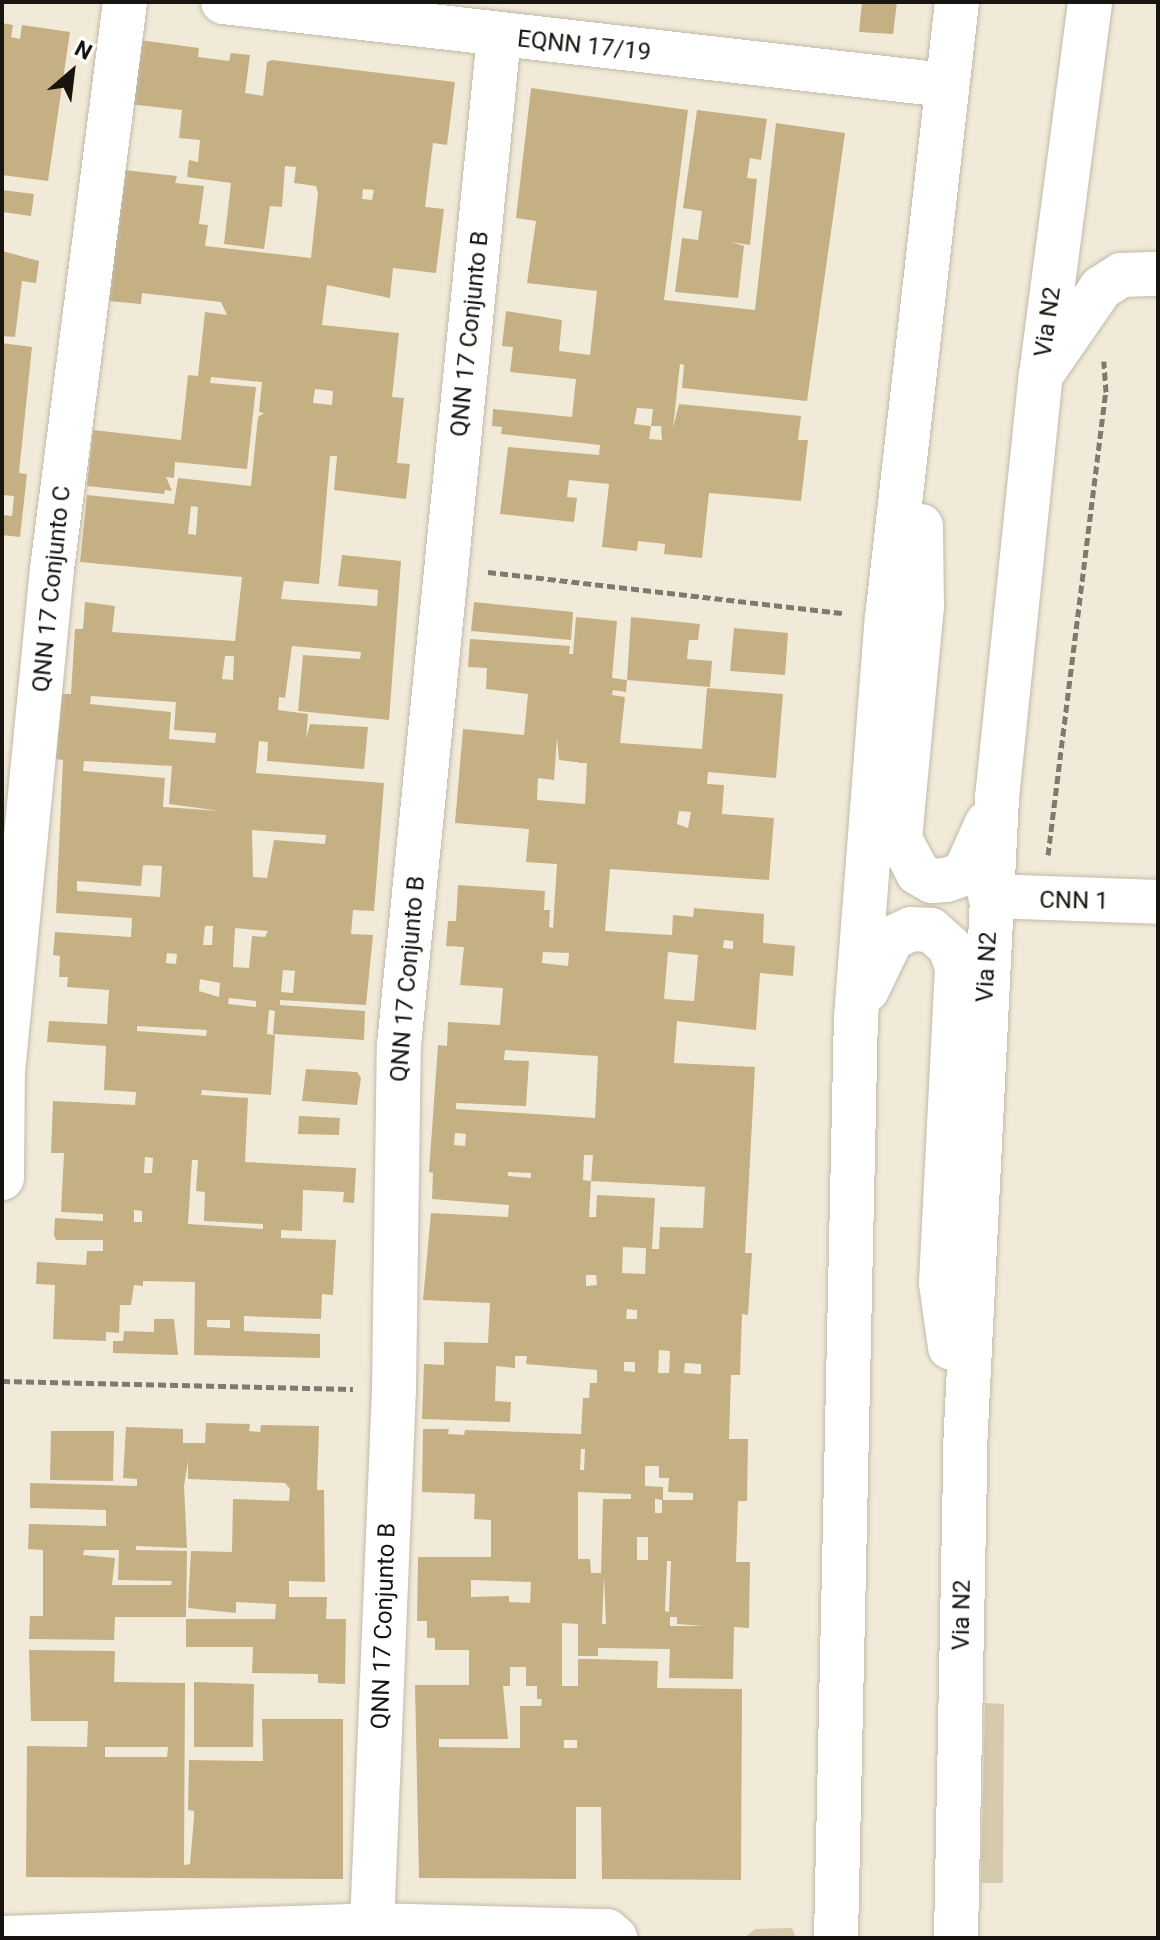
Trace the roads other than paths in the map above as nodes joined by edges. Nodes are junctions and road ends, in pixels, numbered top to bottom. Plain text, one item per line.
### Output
1 (125, 2) edge
2 (223, 2) edge
3 (957, 2) edge
4 (1090, 2) edge
5 (499, 36) junction
6 (945, 85) junction
7 (1158, 274) edge
8 (919, 331) junction
9 (1041, 375) junction
10 (997, 798) junction
11 (990, 896) junction
12 (1158, 902) edge
13 (856, 1017) junction
14 (2, 1178) edge
15 (965, 1449) junction
16 (372, 1925) junction
17 (5, 1938) edge
18 (615, 1938) edge
19 (836, 1938) edge
20 (956, 1938) edge

1 - 14 main road, QNN 17 Conjunto C
2 - 5 main road, EQNN 17/19
3 - 6 main road
4 - 9 main road, Via N2
5 - 6 main road, EQNN 17/19
5 - 16 main road, QNN 17 Conjunto B
6 - 8 main road
7 - 9 main road
8 - 10 main road
8 - 13 main road
9 - 10 main road, Via N2
10 - 11 main road, Via N2
11 - 12 main road, CNN 1
11 - 15 main road, Via N2
13 - 15 main road
13 - 19 main road
15 - 20 main road, Via N2
16 - 17 main road
16 - 18 main road

